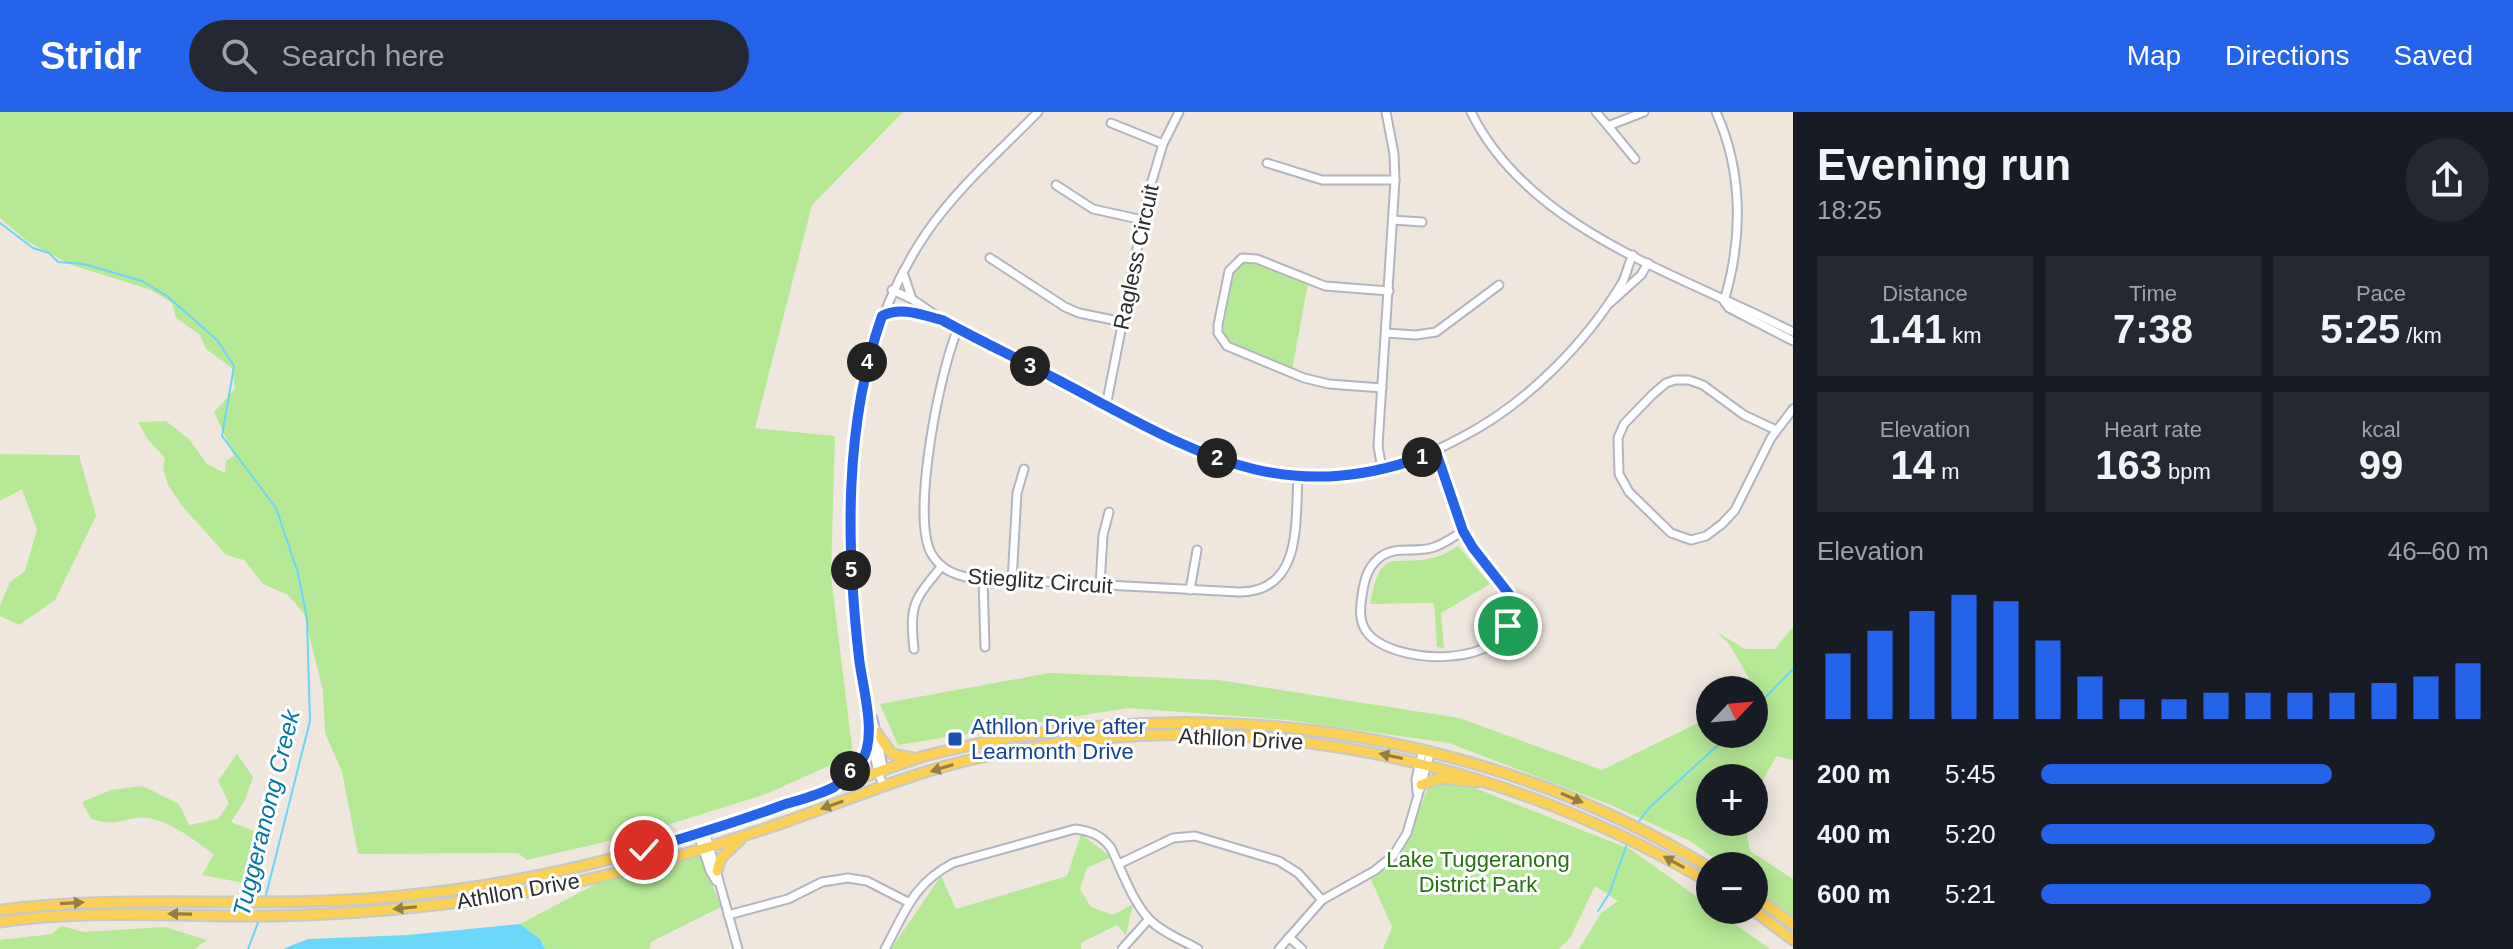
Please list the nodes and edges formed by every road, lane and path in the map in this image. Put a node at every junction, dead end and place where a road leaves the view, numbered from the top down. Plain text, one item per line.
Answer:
1 (1038, 112) edge
2 (1179, 112) edge
3 (1386, 112) edge
4 (1471, 112) edge
5 (1596, 112) edge
6 (1644, 112) edge
7 (1716, 112) edge
8 (1111, 123) dead end
9 (1608, 126) junction
10 (1163, 144) junction
11 (1635, 159) dead end
12 (1267, 163) dead end
13 (1395, 180) junction
14 (1056, 185) dead end
15 (1143, 220) junction
16 (1393, 220) junction
17 (1422, 222) dead end
18 (1633, 255) junction
19 (990, 258) dead end
20 (1648, 263) junction
21 (903, 272) junction
22 (1499, 285) dead end
23 (892, 290) junction
24 (1389, 291) junction
25 (912, 299) junction
26 (1724, 301) junction
27 (1608, 304) junction
28 (882, 316) junction
29 (942, 320) junction
30 (1123, 322) junction
31 (958, 329) junction
32 (1793, 332) edge
33 (1386, 333) junction
34 (1793, 341) edge
35 (1382, 388) junction
36 (1106, 406) junction
37 (1793, 409) edge
38 (1776, 430) junction
39 (1436, 452) junction
40 (1024, 469) dead end
41 (1382, 469) junction
42 (1298, 477) junction
43 (1109, 512) dead end
44 (1463, 531) junction
45 (1197, 550) dead end
46 (942, 566) junction
47 (983, 579) junction
48 (1012, 581) junction
49 (1100, 585) junction
50 (1190, 590) junction
51 (985, 647) dead end
52 (914, 649) dead end
53 (873, 736) junction
54 (1427, 750) junction
55 (921, 757) junction
56 (1424, 763) junction
57 (881, 771) junction
58 (1493, 783) junction
59 (836, 786) junction
60 (884, 787) junction
61 (1419, 789) junction
62 (702, 832) junction
63 (749, 834) junction
64 (706, 848) junction
65 (1696, 860) edge
66 (1119, 864) junction
67 (717, 871) junction
68 (1696, 875) edge
69 (718, 883) junction
70 (1322, 900) junction
71 (908, 902) junction
72 (1768, 906) edge
73 (0, 910) edge
74 (728, 915) junction
75 (1149, 919) junction
76 (1768, 921) edge
77 (0, 922) edge
78 (1793, 924) edge
79 (1289, 937) junction
80 (1793, 940) edge
81 (738, 949) edge
82 (885, 949) edge
83 (1122, 949) edge
84 (1198, 949) edge
85 (1279, 949) edge
86 (1302, 949) edge

1 - 21 street
2 - 10 street, Ragless Circuit
3 - 13 street
4 - 18 street
5 - 9 street
6 - 9 street
7 - 26 street
8 - 10 street
9 - 11 street
10 - 15 street, Ragless Circuit
12 - 13 street
13 - 16 street
14 - 15 street
15 - 30 street, Ragless Circuit
16 - 17 street
16 - 24 street
18 - 20 street
18 - 27 street
19 - 30 street
20 - 26 street
20 - 27 street
21 - 23 street
21 - 25 street
22 - 33 street
23 - 25 street
23 - 28 street
24 - 33 street
24 - 35 street
25 - 29 street
26 - 32 street
26 - 34 street
27 - 39 street
28 - 29 street
28 - 53 street
29 - 31 street
30 - 36 street, Ragless Circuit
31 - 36 street
31 - 46 street, Stieglitz Circuit
33 - 35 street
35 - 41 street
36 - 42 street
37 - 38 street
38 - 38 street
39 - 41 street
39 - 44 street
40 - 48 street
41 - 42 street
42 - 50 street, Stieglitz Circuit
43 - 49 street
44 - 44 street
45 - 50 street
46 - 47 street, Stieglitz Circuit
46 - 52 street
47 - 48 street, Stieglitz Circuit
47 - 51 street
48 - 49 street, Stieglitz Circuit
49 - 50 street, Stieglitz Circuit
53 - 55 main road
53 - 57 street
53 - 59 main road
54 - 55 main road, Athllon Drive
54 - 56 street
54 -> 65 main road, Athllon Drive
55 - 57 main road, Athllon Drive
56 - 58 main road, Athllon Drive
56 -> 60 main road, Athllon Drive
56 - 61 street
57 - 59 main road, Athllon Drive
57 - 60 street
58 - 61 main road
68 -> 58 main road, Athllon Drive
59 - 62 main road, Athllon Drive
60 -> 63 main road, Athllon Drive
61 - 70 street
62 - 64 street
73 -> 62 main road, Athllon Drive
63 - 64 main road, Athllon Drive
63 - 67 main road
64 - 67 street
64 - 69 street
64 -> 77 main road, Athllon Drive
66 - 70 street
66 - 71 street
66 - 75 street
67 - 69 street
69 - 74 street
70 - 79 street
71 - 74 street
71 - 82 street
72 - 78 main road
74 - 81 street
75 - 83 street
75 - 84 street
76 - 80 main road
79 - 85 street
79 - 86 street

